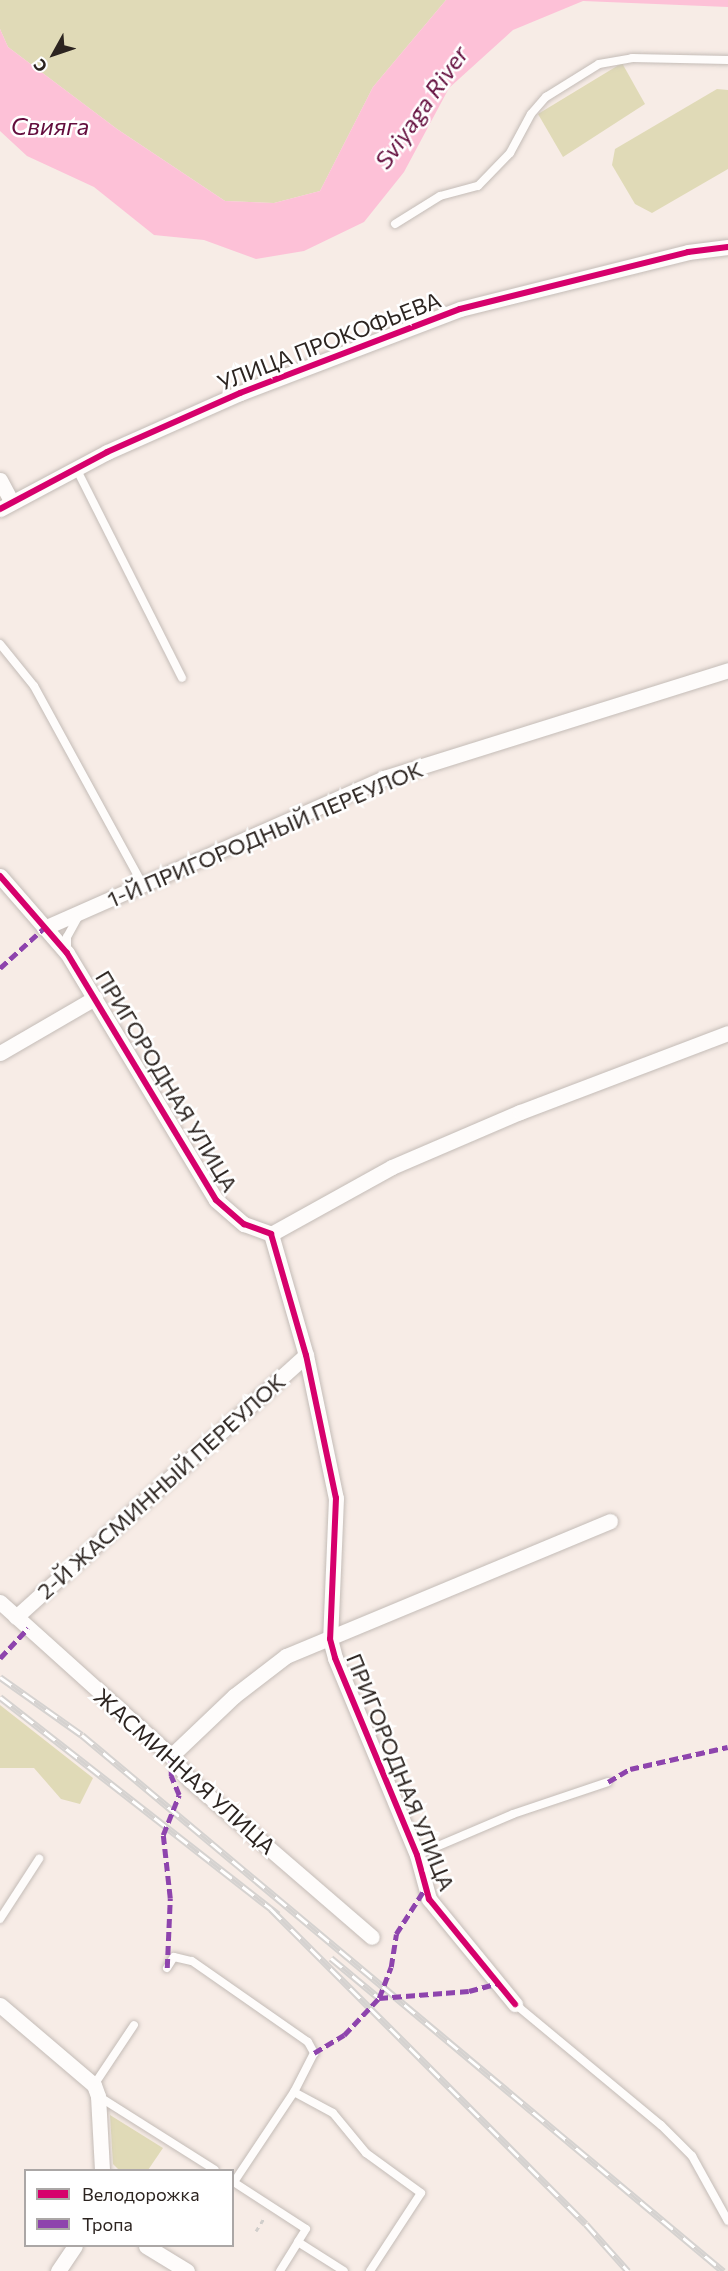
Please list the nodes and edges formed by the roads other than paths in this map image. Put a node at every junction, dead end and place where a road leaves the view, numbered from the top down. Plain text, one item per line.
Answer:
1 (728, 60) edge
2 (395, 224) dead end
3 (728, 247) edge
4 (76, 468) junction
5 (0, 480) edge
6 (5, 505) edge
7 (0, 644) edge
8 (728, 670) edge
9 (182, 678) dead end
10 (0, 876) edge
11 (143, 885) junction
12 (82, 912) junction
13 (44, 928) junction
14 (67, 953) junction
15 (95, 998) junction
16 (728, 1033) edge
17 (0, 1053) edge
18 (271, 1234) junction
19 (306, 1355) junction
20 (610, 1521) dead end
21 (0, 1602) edge
22 (16, 1617) junction
23 (330, 1639) junction
24 (171, 1756) junction
25 (608, 1782) dead end
26 (417, 1855) junction
27 (39, 1859) dead end
28 (0, 1919) edge
29 (372, 1937) dead end
30 (167, 1968) dead end
31 (515, 2004) joint
32 (0, 2005) edge
33 (134, 2025) dead end
34 (96, 2090) junction
35 (294, 2092) junction
36 (102, 2169) edge
37 (214, 2169) edge
38 (234, 2181) edge
39 (234, 2183) edge
40 (728, 2221) edge
41 (298, 2242) junction
42 (74, 2247) edge
43 (148, 2247) edge
44 (58, 2271) edge
45 (187, 2271) edge
46 (280, 2271) edge
47 (344, 2271) edge
48 (370, 2271) edge

1 - 2 lane
3 - 4 street, УЛИЦА ПРОКОФЬЕВА
4 - 6 street, УЛИЦА ПРОКОФЬЕВА
4 - 9 lane
5 - 6 street
7 - 11 lane
8 - 11 street, 1-Й ПРИГОРОДНЫЙ ПЕРЕУЛОК
10 - 13 street, ПРИГОРОДНАЯ УЛИЦА
11 - 12 street, 1-Й ПРИГОРОДНЫЙ ПЕРЕУЛОК
12 - 13 street, 1-Й ПРИГОРОДНЫЙ ПЕРЕУЛОК
12 - 14 lane
13 - 14 street, ПРИГОРОДНАЯ УЛИЦА
14 - 15 street, ПРИГОРОДНАЯ УЛИЦА
15 - 17 street
15 - 18 street, ПРИГОРОДНАЯ УЛИЦА
16 - 18 street
18 - 19 street, ПРИГОРОДНАЯ УЛИЦА
19 - 22 street, 2-Й ЖАСМИННЫЙ ПЕРЕУЛОК
19 - 23 street, ПРИГОРОДНАЯ УЛИЦА
20 - 23 street
21 - 22 street, ЖАСМИННАЯ УЛИЦА
22 - 24 street, ЖАСМИННАЯ УЛИЦА
23 - 24 street
23 - 26 street, ПРИГОРОДНАЯ УЛИЦА
24 - 29 street, ЖАСМИННАЯ УЛИЦА
25 - 26 lane
26 - 31 street, ПРИГОРОДНАЯ УЛИЦА
27 - 28 lane
30 - 35 lane
31 - 40 lane
32 - 34 street
33 - 34 lane
34 - 36 street
34 - 37 lane
35 - 38 lane
35 - 48 lane
39 - 41 lane
41 - 46 lane
41 - 47 lane
42 - 44 street
43 - 45 street

